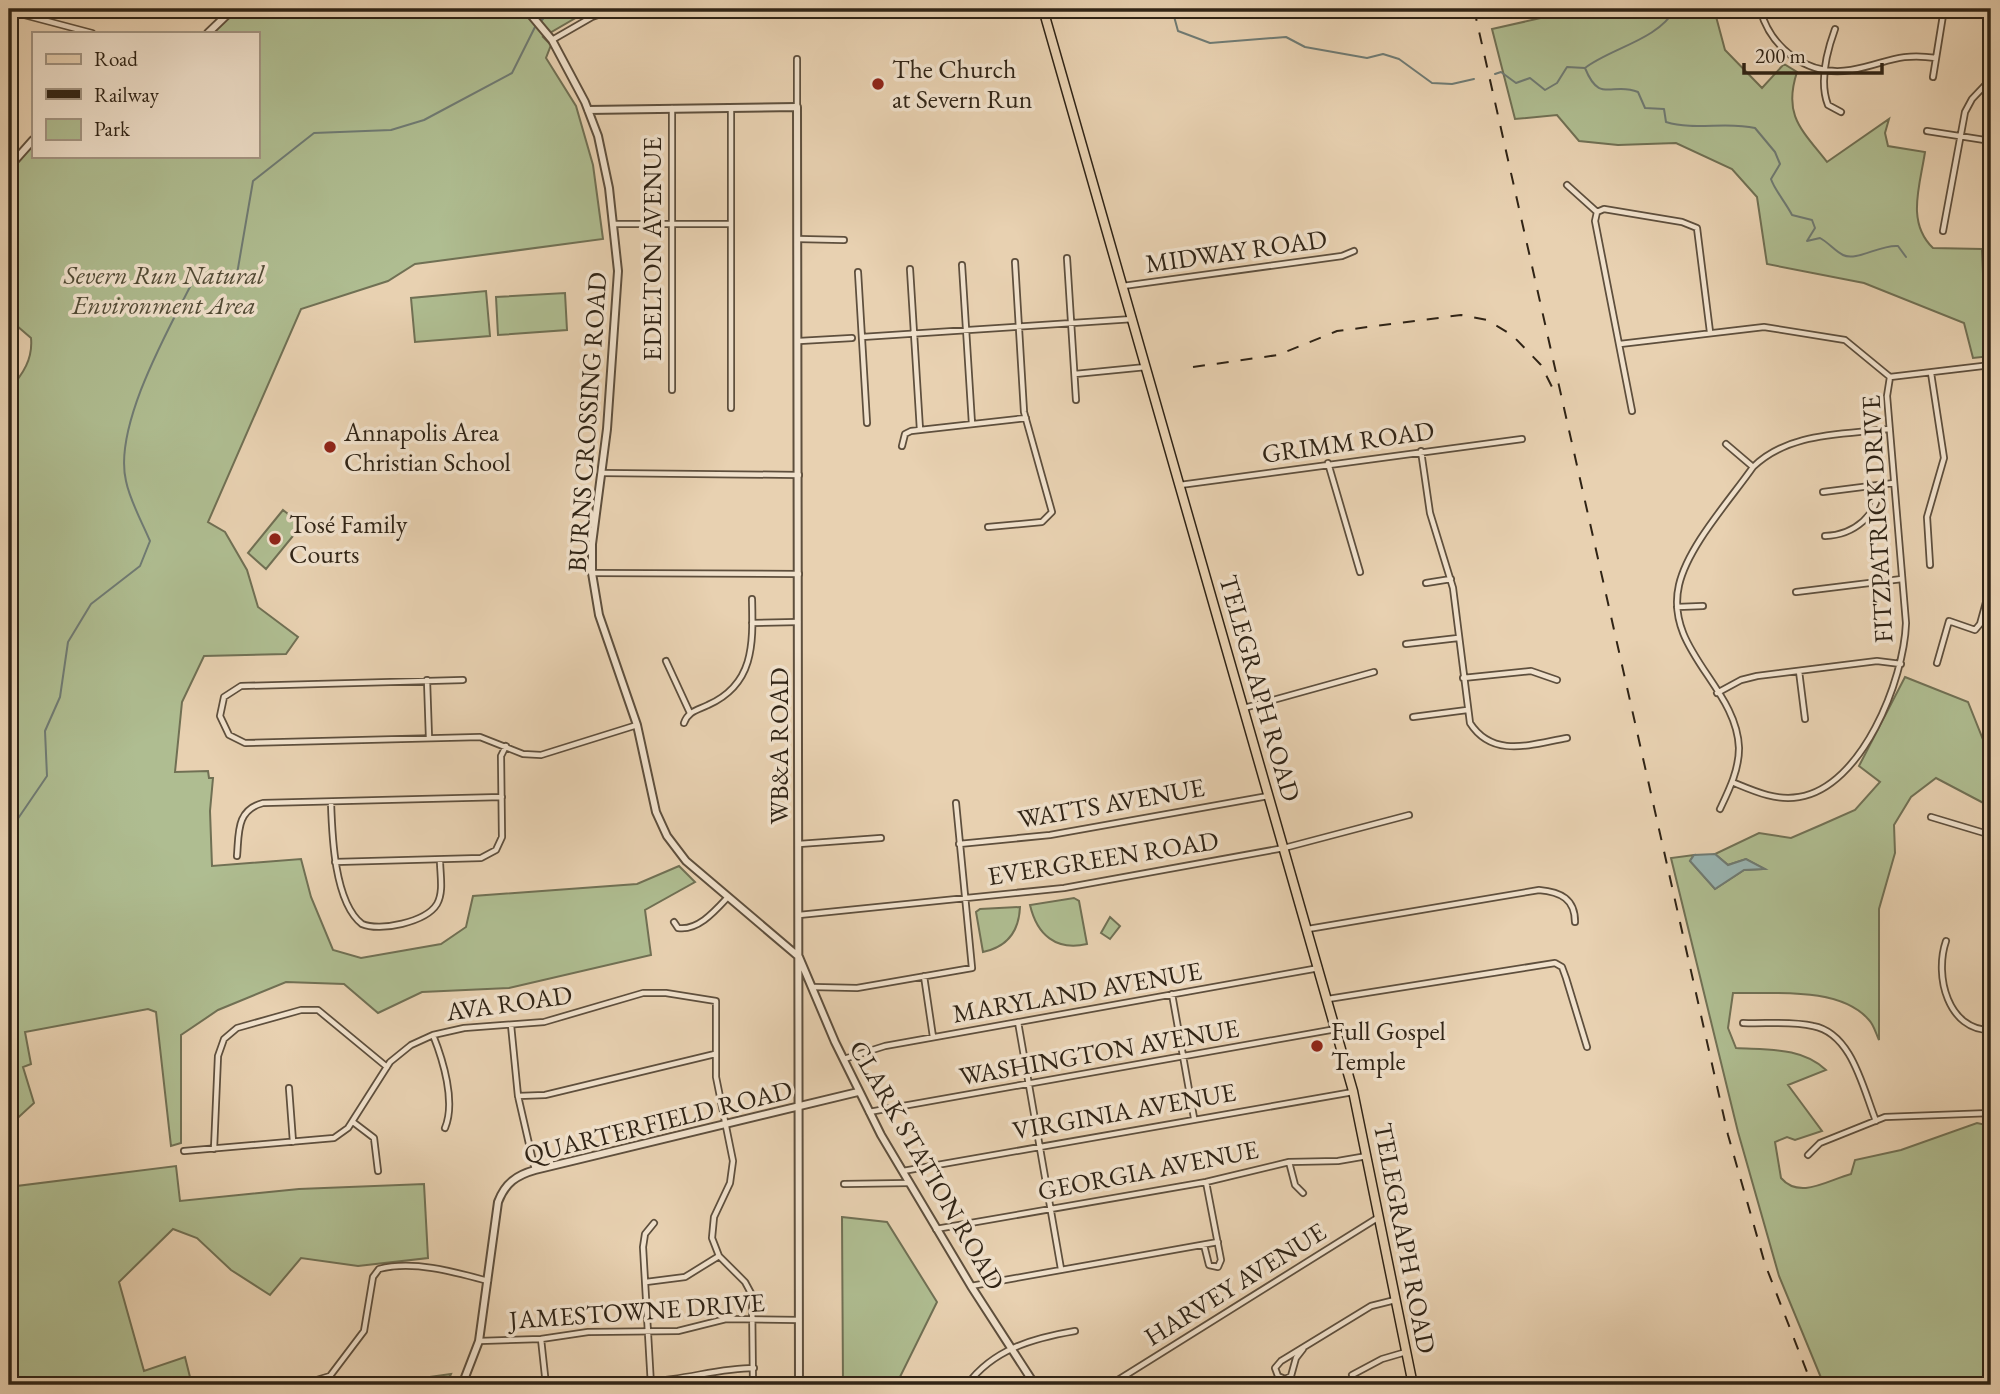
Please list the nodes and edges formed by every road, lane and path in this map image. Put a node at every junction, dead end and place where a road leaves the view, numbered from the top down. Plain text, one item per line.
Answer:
1 (233, 9) edge
2 (526, 9) edge
3 (616, 9) edge
4 (1043, 9) edge
5 (1760, 9) edge
6 (1944, 9) edge
7 (9, 11) edge
8 (1835, 29) dead end
9 (88, 32) edge
10 (209, 32) edge
11 (552, 40) junction
12 (1936, 58) junction
13 (797, 59) dead end
14 (1826, 70) junction
15 (1933, 77) dead end
16 (1991, 79) edge
17 (672, 107) junction
18 (731, 107) junction
19 (797, 107) junction
20 (588, 110) junction
21 (1841, 112) dead end
22 (1927, 131) dead end
23 (1960, 135) junction
24 (32, 141) edge
25 (1991, 141) edge
26 (9, 167) edge
27 (1567, 185) dead end
28 (1597, 212) junction
29 (672, 224) junction
30 (731, 224) junction
31 (615, 225) junction
32 (1943, 231) dead end
33 (798, 239) junction
34 (844, 240) dead end
35 (1354, 251) dead end
36 (1067, 258) dead end
37 (1015, 262) dead end
38 (962, 265) dead end
39 (910, 269) dead end
40 (858, 271) dead end
41 (1123, 286) junction
42 (1133, 319) junction
43 (1071, 324) junction
44 (1019, 327) junction
45 (966, 331) junction
46 (1710, 332) junction
47 (914, 333) junction
48 (862, 337) junction
49 (852, 338) dead end
50 (799, 341) junction
51 (1620, 344) junction
52 (1991, 365) edge
53 (1146, 367) junction
54 (1931, 373) junction
55 (1075, 374) junction
56 (1890, 377) junction
57 (672, 390) dead end
58 (1076, 400) dead end
59 (731, 408) dead end
60 (1632, 411) dead end
61 (1026, 418) junction
62 (867, 423) dead end
63 (972, 424) junction
64 (1889, 429) junction
65 (920, 430) junction
66 (1522, 439) dead end
67 (1726, 444) dead end
68 (902, 446) dead end
69 (1421, 451) junction
70 (1328, 463) junction
71 (1753, 467) junction
72 (602, 473) junction
73 (799, 475) junction
74 (1894, 483) junction
75 (1180, 485) junction
76 (1879, 485) junction
77 (1823, 492) dead end
78 (988, 527) dead end
79 (1825, 536) dead end
80 (1930, 565) dead end
81 (1360, 572) dead end
82 (592, 573) junction
83 (799, 574) junction
84 (1451, 579) junction
85 (1902, 579) junction
86 (1426, 583) dead end
87 (1991, 584) edge
88 (1796, 592) dead end
89 (752, 598) dead end
90 (1703, 606) dead end
91 (1677, 607) junction
92 (799, 622) junction
93 (752, 623) junction
94 (1458, 638) junction
95 (1406, 644) dead end
96 (666, 661) dead end
97 (1937, 663) dead end
98 (1902, 664) junction
99 (1799, 671) junction
100 (1374, 672) dead end
101 (1463, 678) junction
102 (427, 680) junction
103 (463, 680) dead end
104 (1557, 680) dead end
105 (1717, 693) junction
106 (1244, 708) junction
107 (1466, 710) junction
108 (690, 713) junction
109 (1413, 717) dead end
110 (1805, 719) dead end
111 (684, 723) dead end
112 (638, 725) junction
113 (429, 738) junction
114 (1567, 738) dead end
115 (506, 746) junction
116 (1732, 782) junction
117 (1269, 795) junction
118 (502, 797) junction
119 (331, 802) junction
120 (956, 803) dead end
121 (1720, 809) dead end
122 (1409, 815) dead end
123 (1931, 817) dead end
124 (1991, 835) edge
125 (881, 838) dead end
126 (799, 844) junction
127 (960, 844) junction
128 (1284, 848) junction
129 (237, 856) dead end
130 (440, 860) junction
131 (335, 862) junction
132 (727, 897) junction
133 (965, 899) junction
134 (799, 915) junction
135 (674, 922) dead end
136 (1575, 922) dead end
137 (1308, 929) junction
138 (1946, 941) dead end
139 (799, 957) junction
140 (1319, 968) junction
141 (923, 975) junction
142 (813, 987) junction
143 (1172, 995) junction
144 (1328, 999) junction
145 (1018, 1022) junction
146 (1743, 1023) dead end
147 (511, 1025) junction
148 (1337, 1029) junction
149 (1991, 1030) edge
150 (433, 1035) junction
151 (933, 1037) junction
152 (1587, 1047) dead end
153 (716, 1054) junction
154 (1182, 1056) junction
155 (843, 1060) junction
156 (387, 1067) junction
157 (1030, 1083) junction
158 (289, 1088) dead end
159 (1353, 1091) junction
160 (858, 1092) junction
161 (518, 1096) junction
162 (799, 1107) junction
163 (869, 1112) junction
164 (1991, 1113) edge
165 (1194, 1118) junction
166 (1876, 1121) junction
167 (353, 1122) junction
168 (727, 1124) junction
169 (445, 1128) dead end
170 (293, 1142) junction
171 (1041, 1145) junction
172 (214, 1149) junction
173 (184, 1151) dead end
174 (1368, 1155) junction
175 (1808, 1155) dead end
176 (1289, 1162) junction
177 (535, 1170) junction
178 (378, 1171) dead end
179 (902, 1171) junction
180 (1206, 1182) junction
181 (909, 1183) junction
182 (844, 1184) dead end
183 (1303, 1193) dead end
184 (1051, 1208) junction
185 (1380, 1216) junction
186 (654, 1223) dead end
187 (936, 1229) junction
188 (1218, 1242) junction
189 (1204, 1245) junction
190 (719, 1256) junction
191 (1061, 1269) junction
192 (489, 1281) junction
193 (646, 1282) junction
194 (971, 1286) junction
195 (1396, 1299) junction
196 (754, 1319) junction
197 (799, 1320) junction
198 (1075, 1331) dead end
199 (650, 1332) junction
200 (541, 1339) junction
201 (478, 1341) junction
202 (1012, 1349) junction
203 (1303, 1349) junction
204 (1407, 1352) junction
205 (754, 1368) junction
206 (1352, 1375) dead end
207 (651, 1383) edge
208 (300, 1385) edge
209 (462, 1385) edge
210 (546, 1385) edge
211 (753, 1385) edge
212 (799, 1385) edge
213 (967, 1385) edge
214 (1035, 1385) edge
215 (1110, 1385) edge
216 (1413, 1385) edge

1 - 10 street
2 - 11 street, BURNS CROSSING ROAD
3 - 11 street
4 - 41 main road, TELEGRAPH ROAD
5 - 14 street
6 - 12 street
7 - 9 street
8 - 14 street
11 - 20 street, BURNS CROSSING ROAD
12 - 14 street
12 - 15 street
13 - 19 street
14 - 21 street
16 - 23 street
17 - 18 street
17 - 20 street
17 - 29 street, EDELTON AVENUE
18 - 19 street
18 - 30 street
19 - 33 street, WB&A ROAD
20 - 31 street, BURNS CROSSING ROAD
22 - 23 street
23 - 25 street
23 - 32 street
24 - 26 street
27 - 28 street
28 - 46 street
28 - 51 street
29 - 30 street
29 - 31 street
29 - 57 street, EDELTON AVENUE
30 - 59 street
31 - 72 street, BURNS CROSSING ROAD
33 - 34 street
33 - 50 street, WB&A ROAD
35 - 41 street, MIDWAY ROAD
36 - 43 street
37 - 44 street
38 - 45 street
39 - 47 street
40 - 48 street
41 - 42 main road, TELEGRAPH ROAD
42 - 43 street
42 - 53 main road, TELEGRAPH ROAD
43 - 44 street
43 - 55 street
44 - 45 street
44 - 61 street
45 - 47 street
45 - 63 street
46 - 51 street
46 - 56 street
47 - 48 street
47 - 65 street
48 - 62 street
49 - 50 street
50 - 73 street, WB&A ROAD
51 - 60 street
52 - 54 street
53 - 55 street
53 - 75 main road, TELEGRAPH ROAD
54 - 56 street
54 - 80 street
55 - 58 street
56 - 64 street, FITZPATRICK DRIVE
61 - 63 street
61 - 78 street
63 - 65 street
64 - 71 street
64 - 74 street, FITZPATRICK DRIVE
65 - 68 street
66 - 69 street, GRIMM ROAD
67 - 71 street
69 - 70 street, GRIMM ROAD
69 - 84 street
70 - 75 street, GRIMM ROAD
70 - 81 street
71 - 91 street
72 - 73 street
72 - 82 street, BURNS CROSSING ROAD
73 - 83 street, WB&A ROAD
74 - 76 street
74 - 85 street, FITZPATRICK DRIVE
75 - 106 main road, TELEGRAPH ROAD
76 - 77 street
76 - 79 street
82 - 83 street
82 - 112 street, BURNS CROSSING ROAD
83 - 92 street, WB&A ROAD
84 - 86 street
84 - 94 street
85 - 88 street
85 - 98 street, FITZPATRICK DRIVE
87 - 97 street
89 - 93 street
90 - 91 street
91 - 105 street
92 - 93 street
92 - 126 street, WB&A ROAD
93 - 108 street
94 - 95 street
94 - 101 street
96 - 108 street
98 - 99 street
98 - 116 street, FITZPATRICK DRIVE
99 - 105 street
99 - 110 street
100 - 106 street
101 - 104 street
101 - 107 street
102 - 103 street
102 - 113 street
102 - 113 street
105 - 116 street
106 - 117 main road, TELEGRAPH ROAD
107 - 109 street
107 - 114 street
108 - 111 street
112 - 115 street
112 - 132 street, BURNS CROSSING ROAD
113 - 115 street
115 - 118 street
116 - 121 street
117 - 127 street, WATTS AVENUE
117 - 128 main road, TELEGRAPH ROAD
118 - 119 street
118 - 130 street
119 - 129 street
119 - 131 street
120 - 127 street
122 - 128 street, EVERGREEN ROAD
123 - 124 street
125 - 126 street
126 - 134 street, WB&A ROAD
127 - 133 street
128 - 133 street, EVERGREEN ROAD
128 - 137 main road, TELEGRAPH ROAD
130 - 131 street
130 - 131 street
132 - 135 street
132 - 139 street, BURNS CROSSING ROAD
133 - 134 street, EVERGREEN ROAD
133 - 141 street
134 - 139 street, WB&A ROAD
136 - 137 street
137 - 140 main road, TELEGRAPH ROAD
138 - 149 street
139 - 142 street, CLARK STATION ROAD
139 - 162 street, WB&A ROAD
140 - 143 street, MARYLAND AVENUE
140 - 144 main road, TELEGRAPH ROAD
141 - 142 street
141 - 151 street
142 - 155 street, CLARK STATION ROAD
143 - 145 street, MARYLAND AVENUE
143 - 154 street
144 - 148 main road, TELEGRAPH ROAD
144 - 152 street
145 - 151 street, MARYLAND AVENUE
145 - 157 street
146 - 166 street
147 - 150 street, AVA ROAD
147 - 153 street, AVA ROAD
147 - 161 street
148 - 154 street, WASHINGTON AVENUE
148 - 159 main road, TELEGRAPH ROAD
150 - 156 street, AVA ROAD
150 - 169 street
151 - 155 street, MARYLAND AVENUE
153 - 161 street
153 - 168 street
154 - 157 street, WASHINGTON AVENUE
154 - 165 street
155 - 160 street, CLARK STATION ROAD
156 - 167 street, AVA ROAD
156 - 172 street
157 - 163 street, WASHINGTON AVENUE
157 - 171 street
158 - 170 street
159 - 165 street, VIRGINIA AVENUE
159 - 174 main road, TELEGRAPH ROAD
160 - 162 street, QUARTERFIELD ROAD
160 - 163 street, CLARK STATION ROAD
161 - 177 street
162 - 168 street, QUARTERFIELD ROAD
162 - 197 street, WB&A ROAD
163 - 179 street, CLARK STATION ROAD
164 - 166 street
165 - 171 street, VIRGINIA AVENUE
166 - 175 street
167 - 170 street, AVA ROAD
167 - 178 street
168 - 177 street, QUARTERFIELD ROAD
168 - 190 street
170 - 172 street, AVA ROAD
171 - 179 street, VIRGINIA AVENUE
171 - 184 street
172 - 173 street, AVA ROAD
174 - 176 street, GEORGIA AVENUE
174 - 185 main road, TELEGRAPH ROAD
176 - 180 street, GEORGIA AVENUE
176 - 183 street
177 - 192 street, QUARTERFIELD ROAD
179 - 181 street, CLARK STATION ROAD
180 - 184 street, GEORGIA AVENUE
180 - 188 street
181 - 182 street
181 - 187 street, CLARK STATION ROAD
184 - 187 street, GEORGIA AVENUE
184 - 191 street
185 - 195 main road, TELEGRAPH ROAD
185 - 215 street, HARVEY AVENUE
186 - 193 street
187 - 194 street, CLARK STATION ROAD
188 - 189 street
188 - 189 street
189 - 191 street
190 - 193 street
190 - 196 street
191 - 194 street
192 - 201 street, QUARTERFIELD ROAD
192 - 208 street
193 - 199 street
194 - 202 street, CLARK STATION ROAD
195 - 203 street
195 - 204 main road, TELEGRAPH ROAD
196 - 197 street, JAMESTOWNE DRIVE
196 - 199 street, JAMESTOWNE DRIVE
196 - 205 street
197 - 212 street, WB&A ROAD
198 - 202 street
199 - 200 street, JAMESTOWNE DRIVE
199 - 207 street
200 - 201 street, JAMESTOWNE DRIVE
200 - 210 street
201 - 209 street, QUARTERFIELD ROAD
202 - 213 street
202 - 214 street, CLARK STATION ROAD
203 - 203 street
204 - 206 street
204 - 216 main road, TELEGRAPH ROAD
205 - 207 street
205 - 211 street

